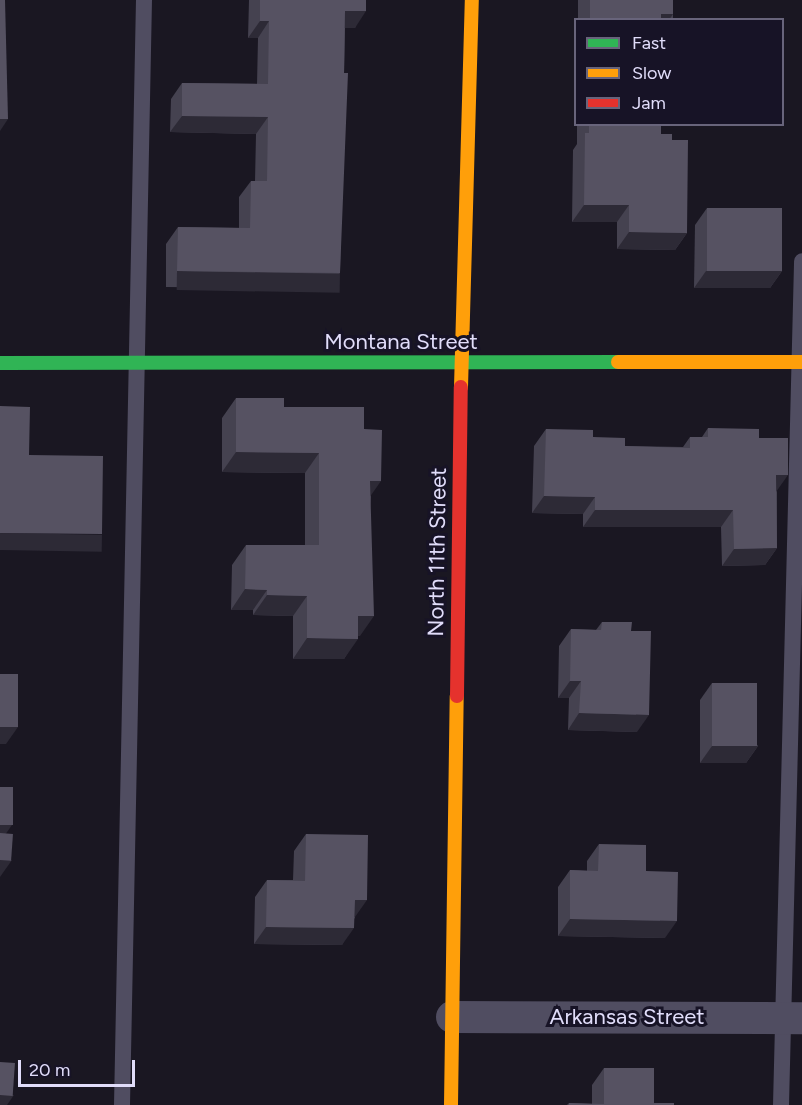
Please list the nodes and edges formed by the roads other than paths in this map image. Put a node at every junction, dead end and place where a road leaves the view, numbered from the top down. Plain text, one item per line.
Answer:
1 (144, 0) edge
2 (472, 0) edge
3 (802, 261) edge
4 (137, 362) junction
5 (801, 362) edge
6 (0, 363) edge
7 (460, 363) junction
8 (452, 1017) junction
9 (793, 1018) edge
10 (122, 1105) edge
11 (451, 1105) edge
12 (781, 1105) edge

1 - 4 lane
2 - 7 street, North 11th Street
3 - 5 lane
4 - 6 street, Montana Street
4 - 7 street, Montana Street
4 - 10 lane
5 - 7 street, Montana Street
5 - 9 lane
7 - 8 street, North 11th Street
8 - 9 street, Arkansas Street
8 - 11 street, North 11th Street
9 - 12 lane

